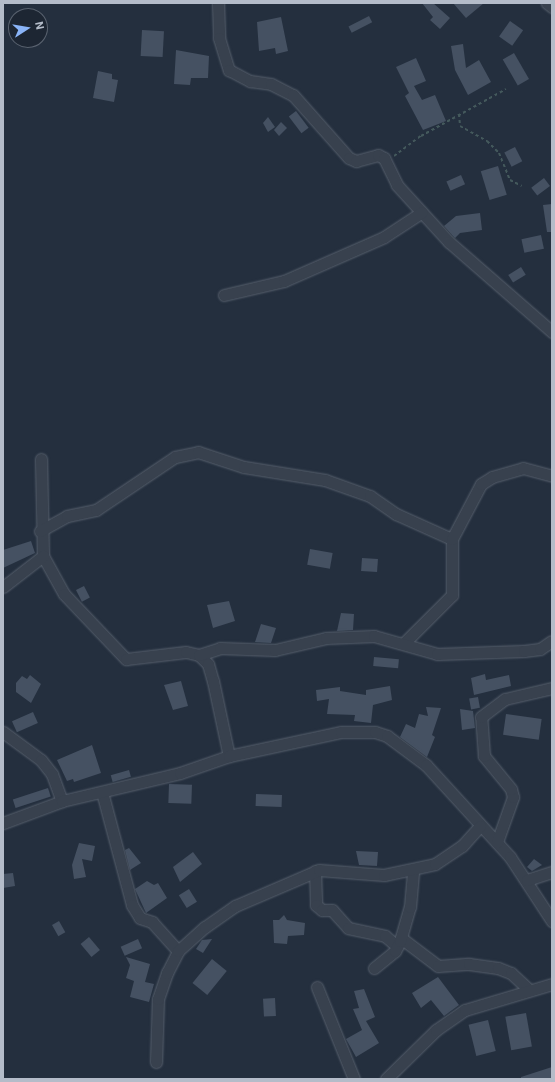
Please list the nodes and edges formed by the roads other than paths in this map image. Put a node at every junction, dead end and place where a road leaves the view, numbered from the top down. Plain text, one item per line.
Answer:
1 (218, 3) edge
2 (547, 3) edge
3 (552, 7) edge
4 (422, 212) junction
5 (224, 295) dead end
6 (552, 332) edge
7 (41, 459) dead end
8 (552, 476) edge
9 (40, 532) junction
10 (452, 539) junction
11 (43, 556) junction
12 (3, 587) edge
13 (552, 641) edge
14 (404, 643) junction
15 (200, 655) junction
16 (552, 688) edge
17 (3, 732) edge
18 (229, 756) junction
19 (102, 792) junction
20 (62, 802) junction
21 (3, 823) edge
22 (480, 826) junction
23 (497, 842) junction
24 (414, 870) junction
25 (316, 871) junction
26 (552, 872) edge
27 (527, 880) junction
28 (552, 921) edge
29 (399, 942) junction
30 (178, 951) junction
31 (374, 968) dead end
32 (552, 984) edge
33 (317, 987) dead end
34 (529, 990) junction
35 (156, 1062) dead end
36 (354, 1079) edge
37 (386, 1079) edge

1 - 4 street
2 - 3 street
4 - 5 street
4 - 6 street
7 - 9 street
8 - 10 street
9 - 10 street
9 - 11 street
10 - 14 street
11 - 12 street
11 - 15 street
13 - 14 street
14 - 15 street
15 - 18 street
16 - 23 street
17 - 20 street
18 - 19 street
18 - 22 street
19 - 20 street
19 - 30 street
20 - 21 street
22 - 23 street
22 - 24 street
23 - 27 street
24 - 25 street
24 - 29 street
25 - 29 street
25 - 30 street
26 - 27 street
27 - 28 street
29 - 31 street
29 - 34 street
30 - 35 street
32 - 34 street
33 - 36 street
34 - 37 street

